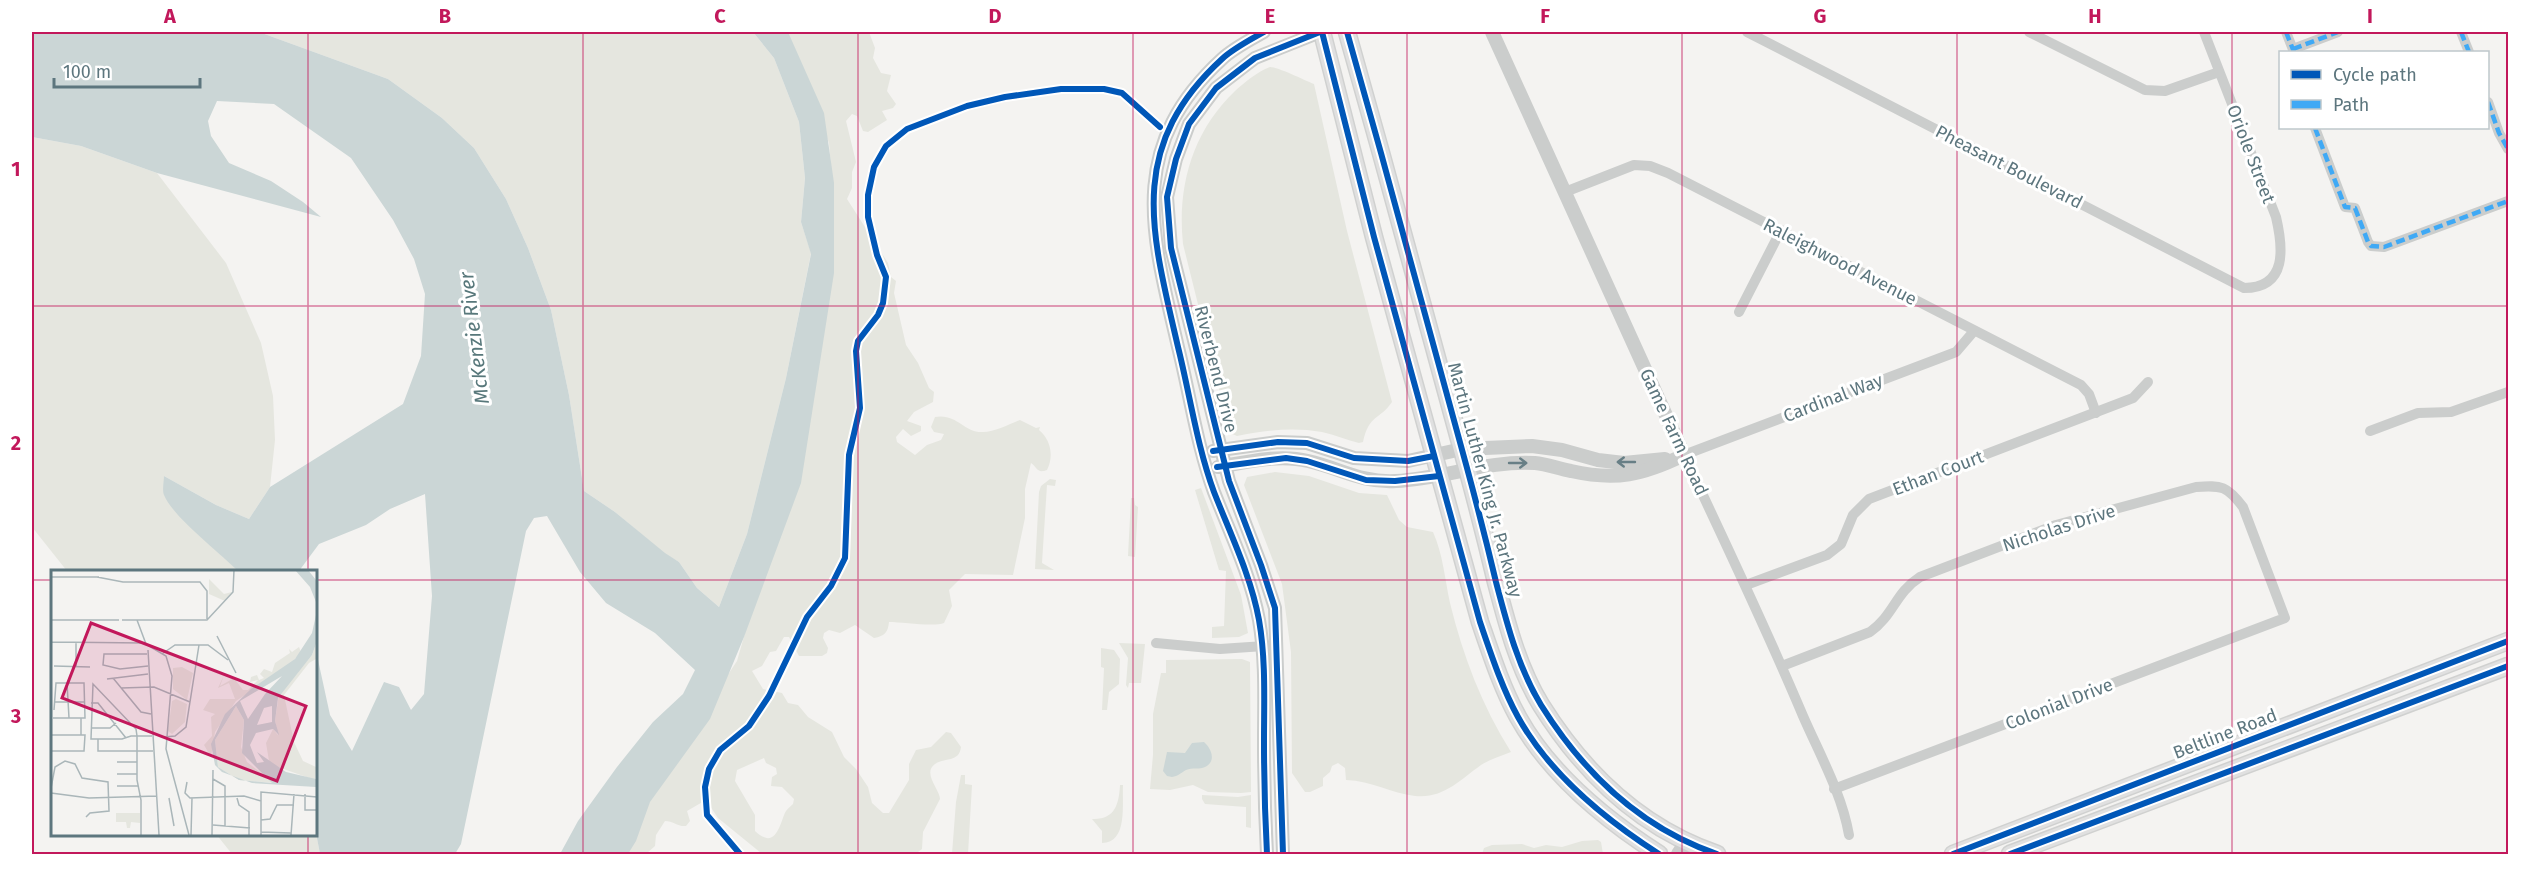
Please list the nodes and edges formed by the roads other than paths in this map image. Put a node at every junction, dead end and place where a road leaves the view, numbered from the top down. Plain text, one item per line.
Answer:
1 (1263, 32) edge
2 (1321, 32) edge
3 (1347, 32) edge
4 (1492, 32) edge
5 (1747, 32) edge
6 (2030, 32) edge
7 (2204, 32) edge
8 (2286, 32) edge
9 (2338, 32) edge
10 (2461, 32) edge
11 (2294, 51) edge
12 (2469, 51) edge
13 (2219, 72) junction
14 (2489, 107) edge
15 (2315, 129) edge
16 (2508, 148) edge
17 (1565, 192) junction
18 (2508, 201) edge
19 (1781, 230) junction
20 (2272, 278) joint
21 (1739, 312) dead end
22 (1974, 331) junction
23 (2148, 382) dead end
24 (2508, 392) edge
25 (2096, 413) junction
26 (2370, 431) dead end
27 (1221, 449) junction
28 (1462, 449) junction
29 (1203, 452) junction
30 (1684, 455) junction
31 (1434, 456) junction
32 (1225, 466) junction
33 (1208, 469) junction
34 (1468, 471) junction
35 (1439, 476) junction
36 (1746, 585) junction
37 (2284, 618) joint
38 (2508, 641) edge
39 (1156, 643) dead end
40 (1262, 645) junction
41 (1278, 645) junction
42 (1782, 666) junction
43 (2508, 666) edge
44 (1834, 789) junction
45 (1849, 835) dead end
46 (1682, 848) edge
47 (1267, 855) edge
48 (1283, 855) edge
49 (1659, 855) edge
50 (1717, 855) edge
51 (1953, 855) edge
52 (2010, 855) edge

1 - 29 street, Riverbend Drive
2 - 27 street, Riverbend Drive
2 - 31 main road
3 - 28 main road, Martin Luther King Jr. Parkway
4 - 17 street, Game Farm Road
5 - 20 street, Pheasant Boulevard
6 - 13 street
7 - 13 street, Oriole Street
8 - 11 street
9 - 11 street
10 - 12 street
13 - 20 street, Oriole Street
14 - 16 street
15 - 18 street
17 - 19 street, Raleighwood Avenue
17 - 30 street, Game Farm Road
19 - 21 street
19 - 22 street, Raleighwood Avenue
22 - 25 street, Raleighwood Avenue
22 - 30 street, Cardinal Way
23 - 25 street, Ethan Court
24 - 26 street
25 - 36 street, Ethan Court
27 - 29 street, Cardinal Way
27 - 31 street, Cardinal Way
27 - 32 street, Riverbend Drive
30 -> 28 street, Cardinal Way
28 - 31 street, Cardinal Way
28 - 34 main road, Martin Luther King Jr. Parkway
29 - 33 street, Riverbend Drive
34 -> 30 street, Cardinal Way
30 - 36 street, Game Farm Road
31 - 35 main road
32 - 33 street, Cardinal Way
32 - 35 street, Cardinal Way
32 - 41 street, Riverbend Drive
33 - 40 street, Riverbend Drive
34 - 35 street, Cardinal Way
34 - 46 main road, Martin Luther King Jr. Parkway
35 - 49 main road
36 - 42 street, Game Farm Road
37 - 42 street, Nicholas Drive
37 - 44 street, Colonial Drive
38 - 51 main road, Beltline Road
39 - 40 street
40 - 41 street
40 - 47 street, Riverbend Drive
41 - 48 street, Riverbend Drive
42 - 44 street, Game Farm Road
43 - 52 main road, Beltline Road
44 - 45 street, Game Farm Road
46 - 50 main road, Martin Luther King Jr. Parkway

